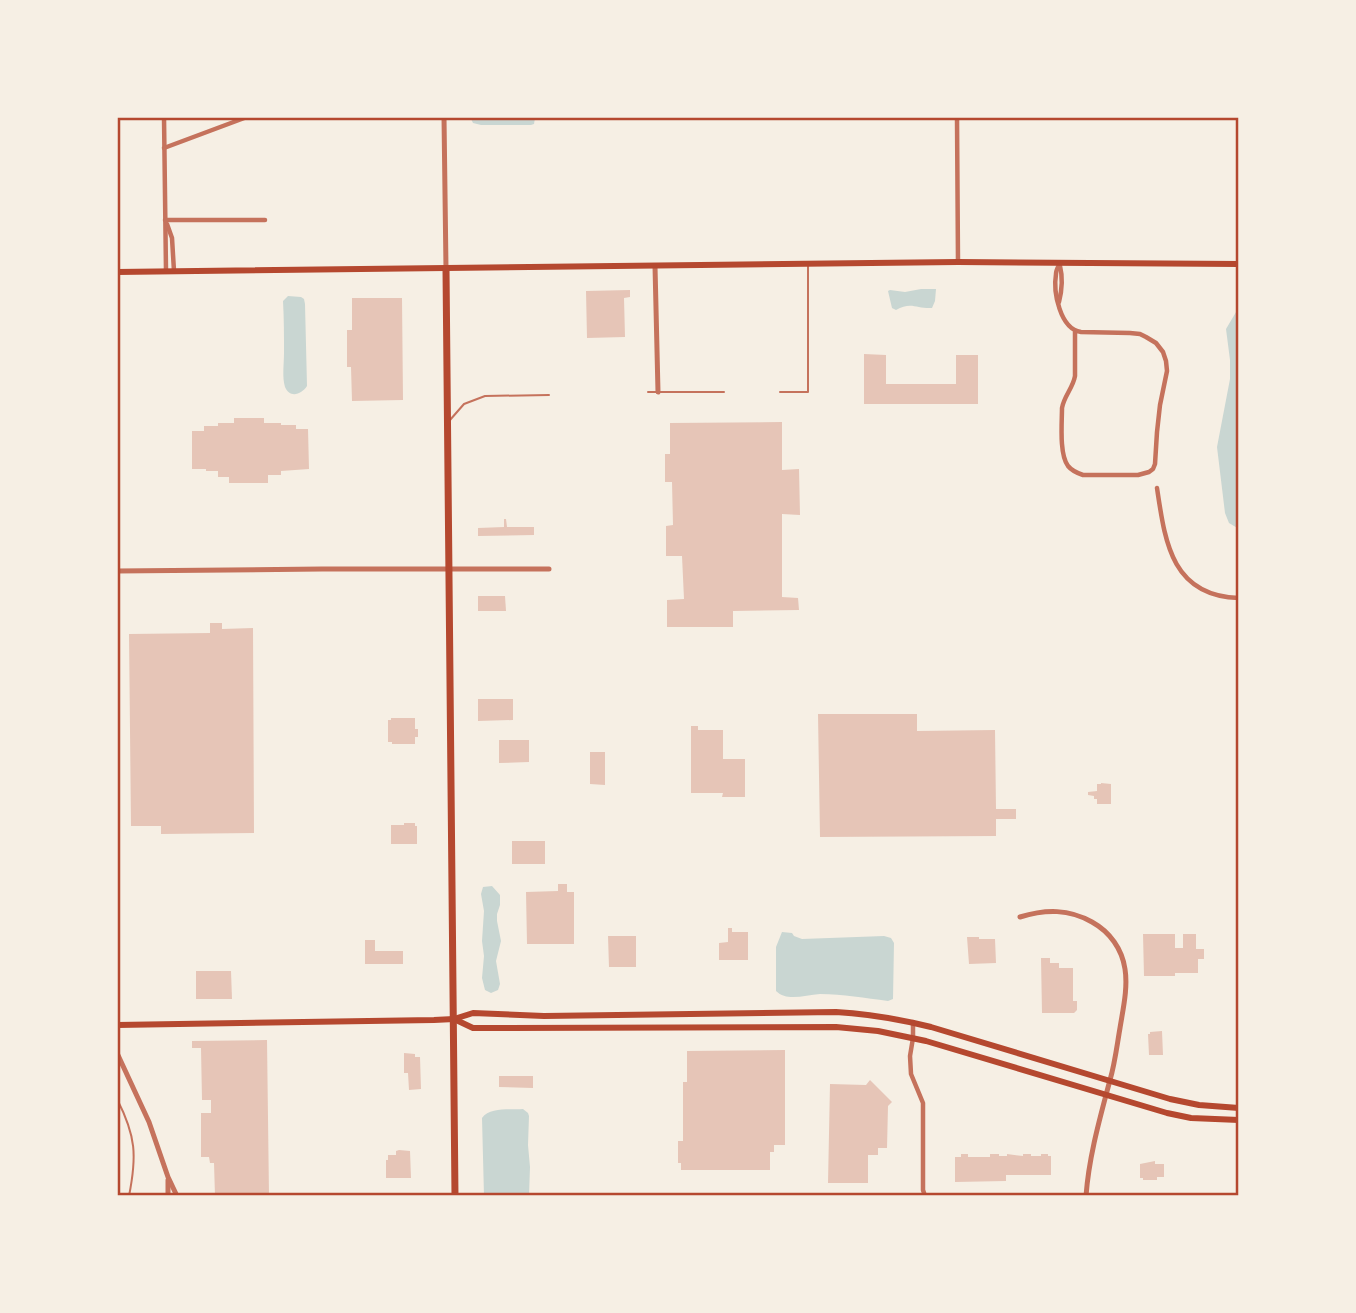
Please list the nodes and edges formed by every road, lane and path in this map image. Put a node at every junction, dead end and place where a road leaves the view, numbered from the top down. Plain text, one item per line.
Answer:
1 (164, 117) edge
2 (247, 117) edge
3 (444, 117) edge
4 (957, 117) edge
5 (164, 148) junction
6 (165, 219) junction
7 (265, 220) dead end
8 (958, 262) junction
9 (1060, 263) junction
10 (808, 264) junction
11 (1239, 264) edge
12 (655, 266) junction
13 (446, 269) junction
14 (170, 271) junction
15 (117, 272) edge
16 (1075, 331) junction
17 (648, 392) dead end
18 (658, 392) junction
19 (724, 392) dead end
20 (780, 392) dead end
21 (549, 395) dead end
22 (447, 423) junction
23 (1157, 488) dead end
24 (449, 569) junction
25 (549, 569) dead end
26 (117, 571) edge
27 (1239, 598) edge
28 (1020, 917) dead end
29 (454, 1019) junction
30 (913, 1022) junction
31 (117, 1025) edge
32 (913, 1038) junction
33 (117, 1053) edge
34 (1110, 1081) junction
35 (1105, 1096) junction
36 (117, 1099) edge
37 (1239, 1108) edge
38 (1239, 1120) edge
39 (169, 1177) junction
40 (130, 1196) edge
41 (168, 1196) edge
42 (177, 1196) edge
43 (455, 1196) edge
44 (925, 1196) edge
45 (1086, 1196) edge

1 - 5 street
2 - 5 street
3 - 13 street
4 - 8 street
5 - 6 street
6 - 7 street
6 - 14 street
8 - 9 main road
8 - 10 main road
9 - 11 main road
9 - 16 street
10 - 12 main road
10 - 20 lane
12 - 13 main road
12 - 18 street
13 - 14 main road
13 - 22 main road
14 - 15 main road
16 - 16 street
17 - 18 lane
18 - 19 lane
21 - 22 lane
22 - 24 main road
23 - 27 street
24 - 25 street
24 - 26 street
24 - 29 main road
28 - 34 street
29 - 30 main road
29 - 31 main road
29 - 32 main road
29 - 43 main road
30 - 32 street
30 - 34 main road
32 - 35 main road
32 - 44 street
33 - 39 street
34 - 35 street
34 - 37 main road
35 - 38 main road
35 - 45 street
36 - 40 lane
39 - 41 street
39 - 42 street

